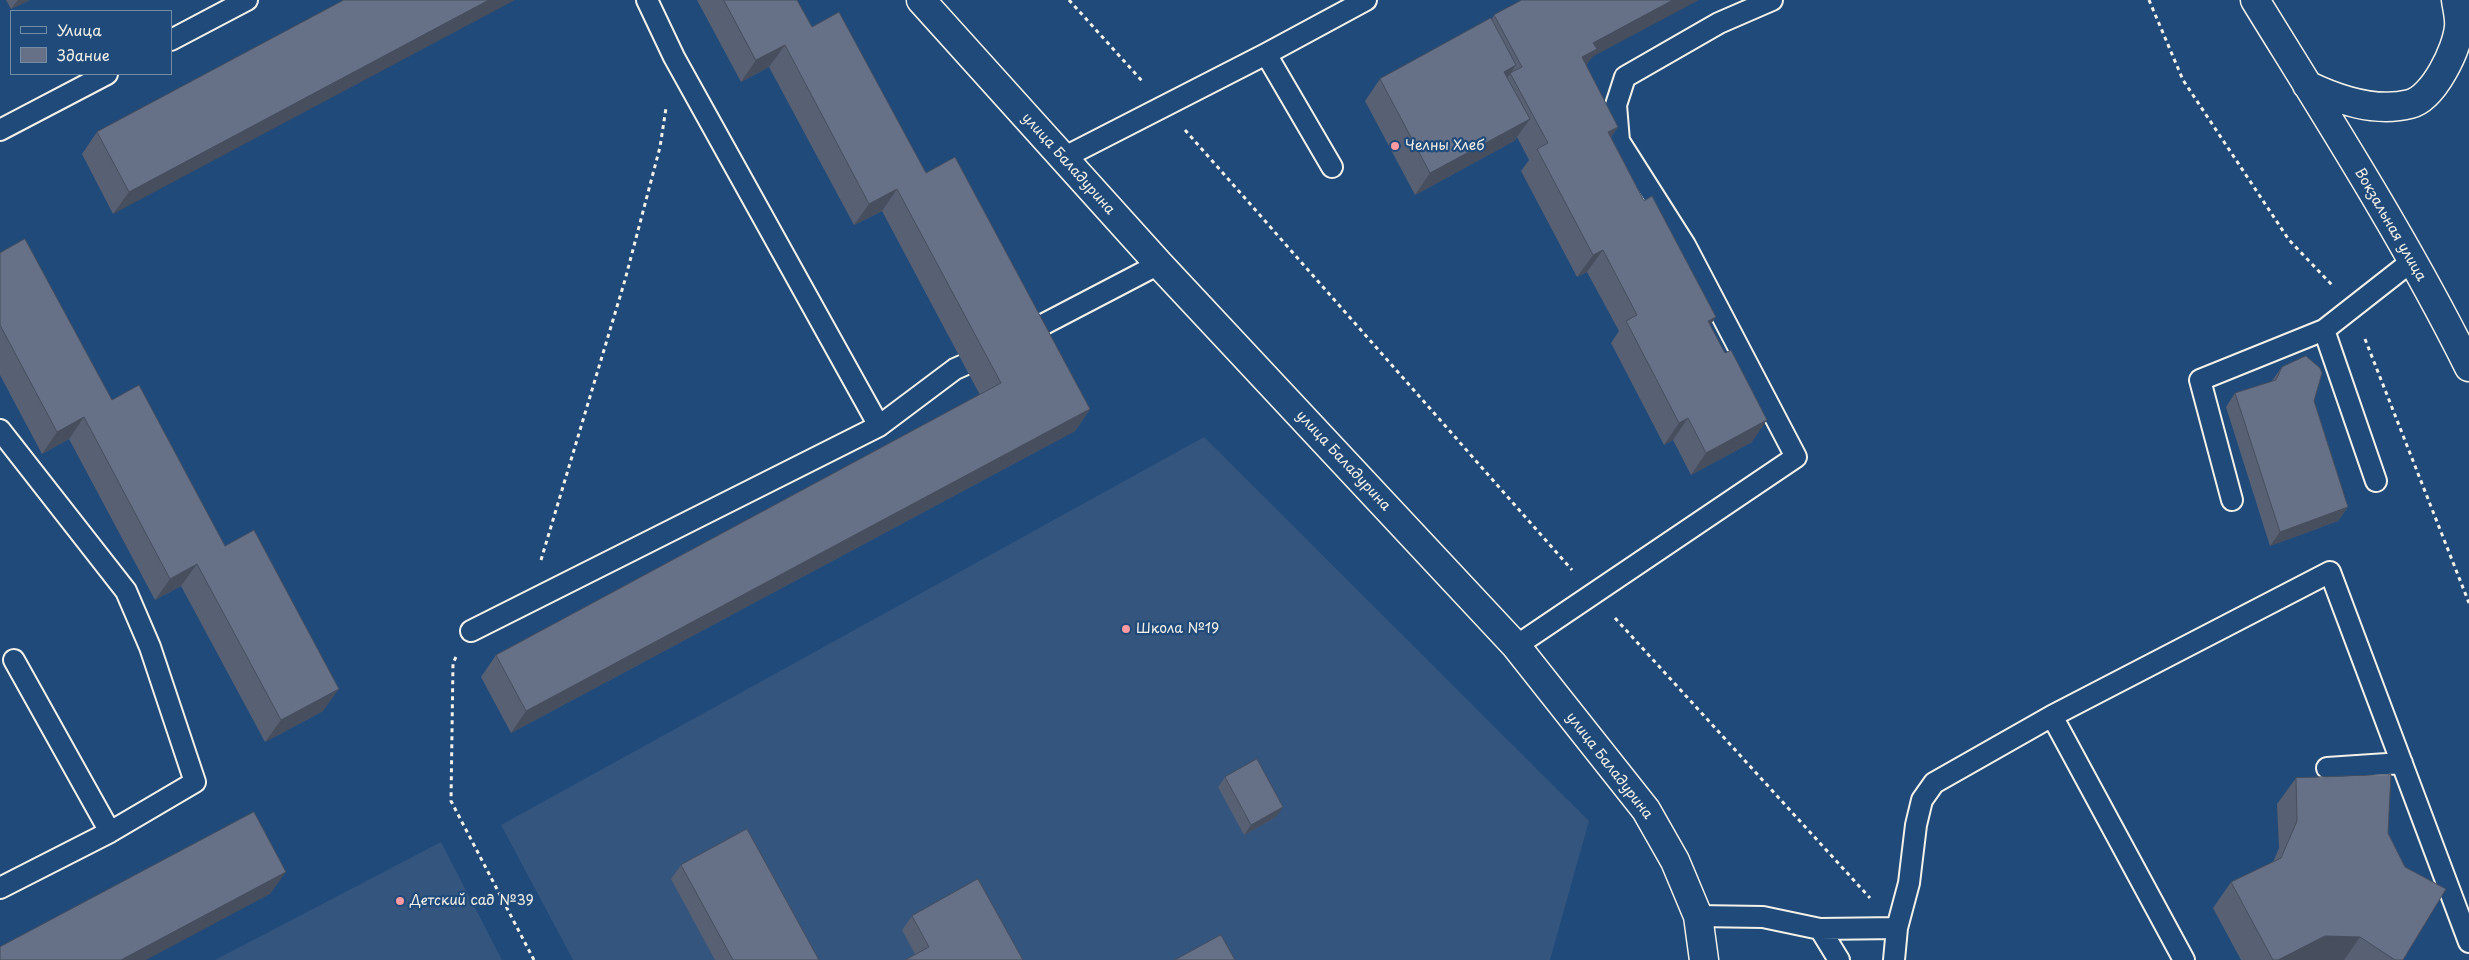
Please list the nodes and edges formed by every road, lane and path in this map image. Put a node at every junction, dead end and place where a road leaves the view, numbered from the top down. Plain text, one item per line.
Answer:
1 (247, 0) edge
2 (647, 0) edge
3 (921, 0) edge
4 (1069, 0) edge
5 (1366, 0) edge
6 (1772, 0) edge
7 (2255, 0) edge
8 (2457, 0) edge
9 (2469, 28) edge
10 (172, 39) edge
11 (1266, 54) junction
12 (674, 57) junction
13 (105, 75) edge
14 (2307, 84) junction
15 (1164, 106) junction
16 (0, 130) edge
17 (1063, 158) junction
18 (1332, 167) dead end
19 (2412, 261) junction
20 (1159, 264) junction
21 (2324, 330) junction
22 (1023, 335) edge
23 (964, 365) dead end
24 (2469, 367) edge
25 (879, 426) junction
26 (0, 430) edge
27 (2376, 481) dead end
28 (2232, 500) dead end
29 (541, 562) dead end
30 (1593, 593) junction
31 (471, 631) joint
32 (1516, 646) junction
33 (14, 660) dead end
34 (2052, 716) junction
35 (2402, 763) junction
36 (2327, 768) dead end
37 (110, 832) junction
38 (0, 888) edge
39 (1698, 916) junction
40 (1898, 928) junction
41 (1820, 929) junction
42 (2469, 942) edge
43 (534, 960) edge
44 (1704, 960) edge
45 (1839, 960) edge
46 (1894, 960) edge
47 (2184, 960) edge

1 - 10 lane
2 - 12 lane
3 - 17 street, улица Баладурина
4 - 15 path
5 - 11 lane
6 - 30 lane
7 - 14 street, Вокзальная улица
8 - 9 street
8 - 14 street
11 - 15 lane
11 - 18 lane
12 - 25 lane
12 - 29 path
13 - 16 lane
14 - 19 street, Вокзальная улица
15 - 17 lane
15 - 30 path
17 - 20 street, улица Баладурина
19 - 21 lane
19 - 24 street, Вокзальная улица
20 - 22 lane
20 - 32 street, улица Баладурина
21 - 27 lane
21 - 28 lane
23 - 25 lane
25 - 31 lane
26 - 37 lane
30 - 32 lane
30 - 40 path
31 - 43 path
32 - 39 street, улица Баладурина
33 - 37 lane
34 - 35 lane
34 - 40 lane
34 - 47 lane
35 - 36 lane
35 - 42 lane
37 - 38 lane
39 - 41 lane
39 - 44 street, улица Баладурина
40 - 41 lane
40 - 46 lane
41 - 45 lane

